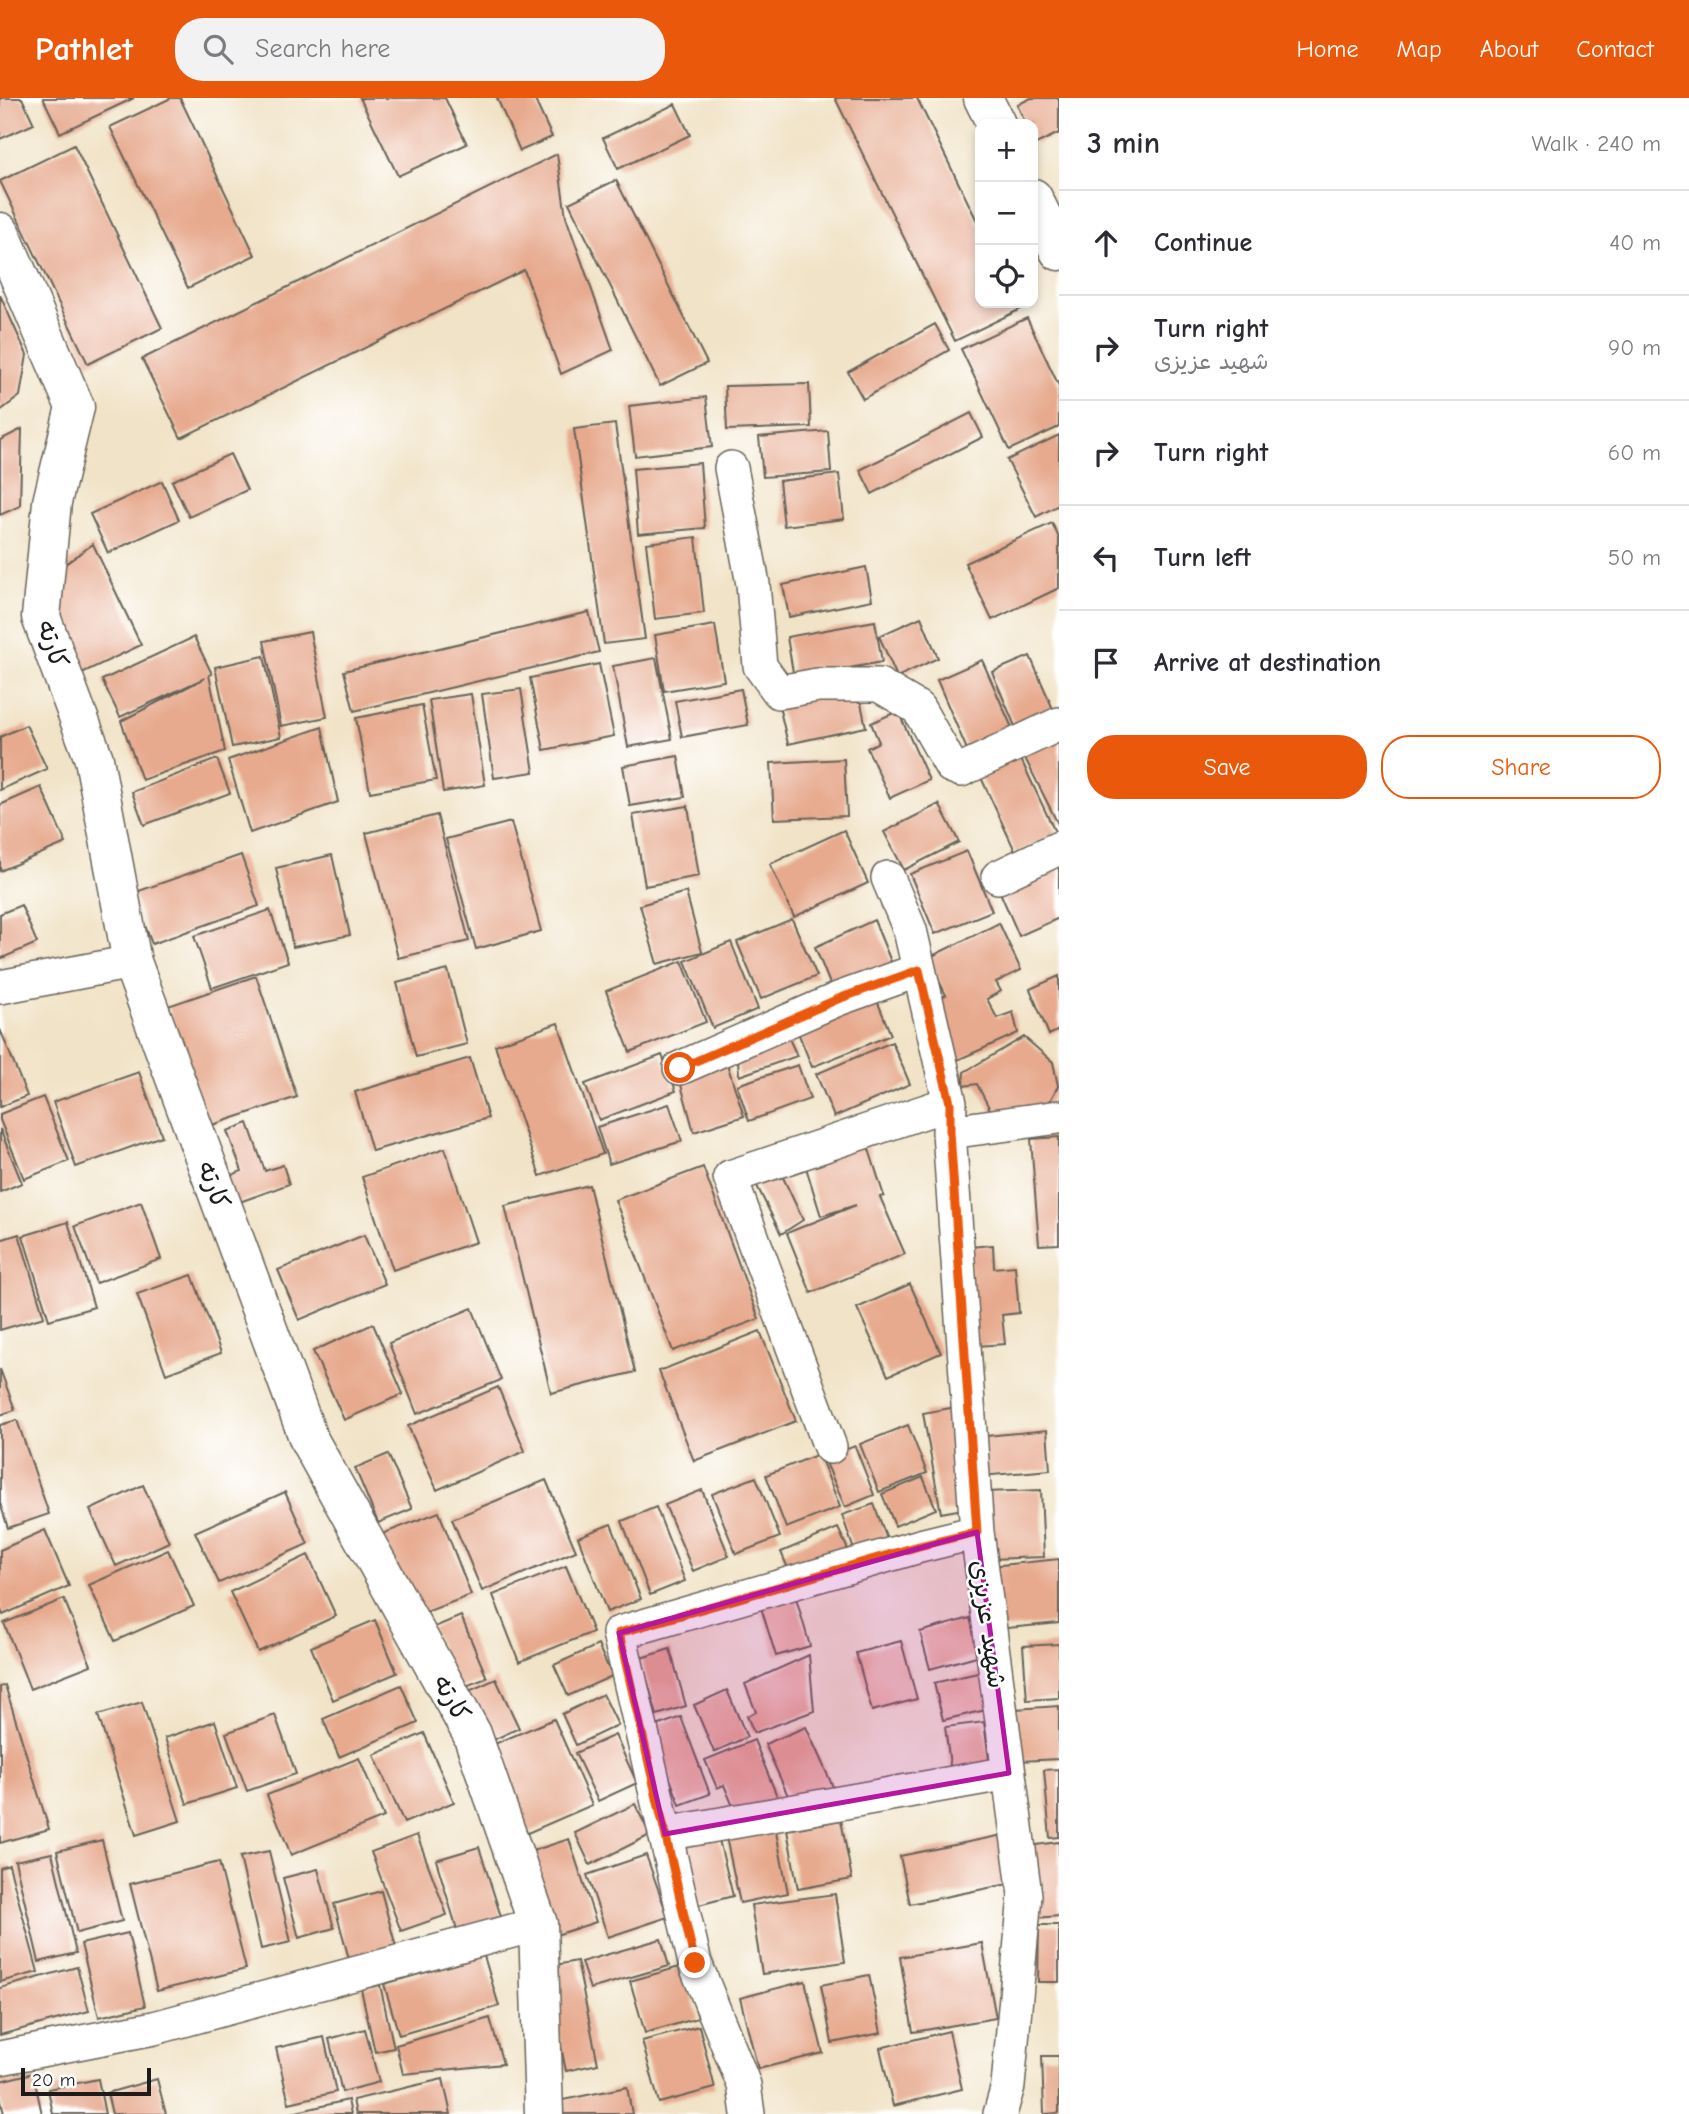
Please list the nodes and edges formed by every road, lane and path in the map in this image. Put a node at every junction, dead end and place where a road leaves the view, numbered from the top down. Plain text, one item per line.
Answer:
1 (983, 98) edge
2 (994, 119) edge
3 (1038, 208) edge
4 (0, 232) edge
5 (1059, 251) edge
6 (732, 468) dead end
7 (1059, 724) edge
8 (1059, 848) edge
9 (999, 877) dead end
10 (888, 878) dead end
11 (132, 962) junction
12 (919, 970) junction
13 (0, 987) edge
14 (680, 1068) dead end
15 (1059, 1117) edge
16 (950, 1118) junction
17 (830, 1447) dead end
18 (977, 1532) junction
19 (1009, 1773) junction
20 (665, 1834) junction
21 (538, 1924) junction
22 (0, 2058) edge
23 (544, 2114) edge
24 (748, 2114) edge
25 (1000, 2114) edge

1 - 2 street
3 - 5 street
4 - 11 street, کارته
6 - 7 street
8 - 9 street
10 - 12 street, شهید عزیزی
11 - 13 street
11 - 21 street, کارته
12 - 14 street
12 - 16 street, شهید عزیزی
15 - 16 street
16 - 17 street
16 - 18 street, شهید عزیزی
18 - 19 street, شهید عزیزی
18 - 20 street
19 - 20 street
19 - 25 street, شهید عزیزی
20 - 24 street
21 - 22 street
21 - 23 street, کارته

